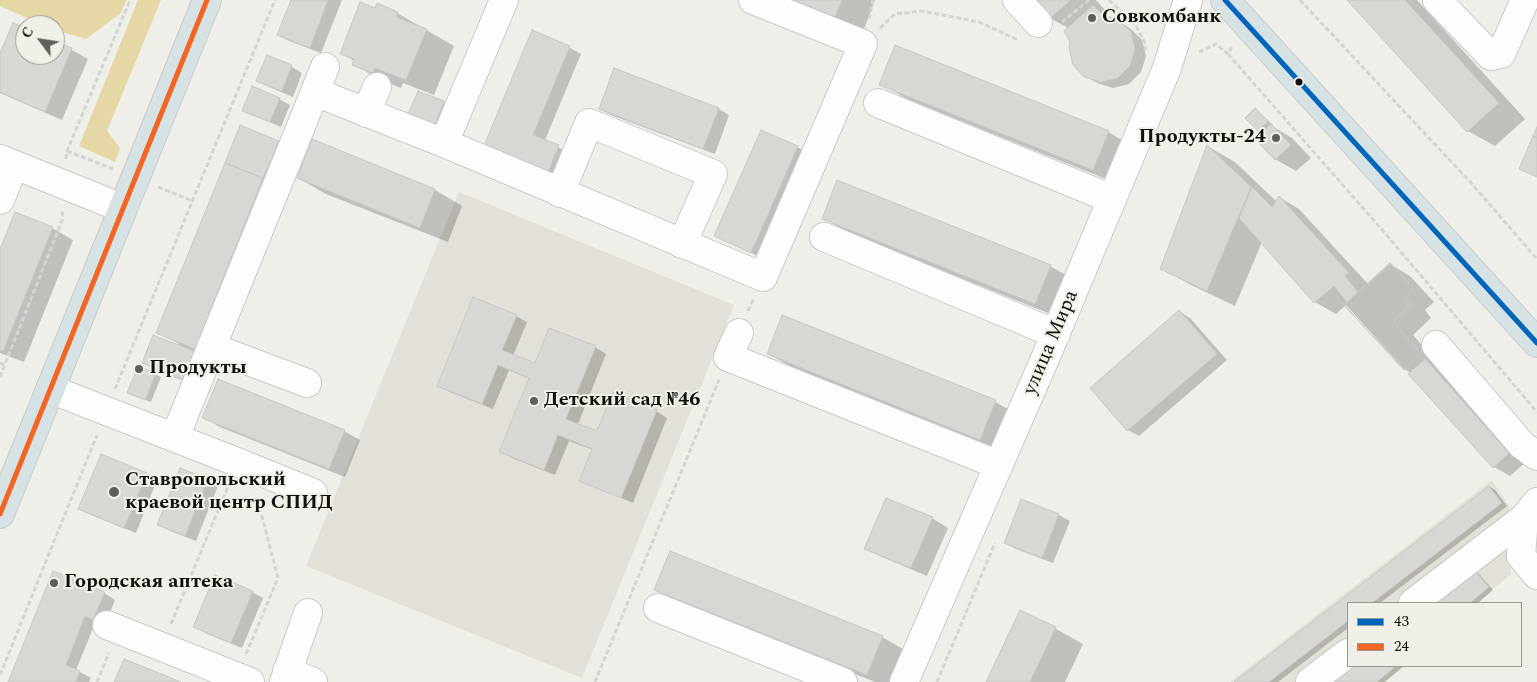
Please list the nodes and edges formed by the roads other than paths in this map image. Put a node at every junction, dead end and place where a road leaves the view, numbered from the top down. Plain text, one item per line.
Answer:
1 (207, 0) edge
2 (504, 0) edge
3 (753, 0) edge
4 (1017, 0) edge
5 (1188, 0) edge
6 (1225, 0) edge
7 (1437, 0) edge
8 (1525, 0) edge
9 (1031, 31) road end
10 (377, 87) dead end
11 (878, 103) dead end
12 (366, 113) junction
13 (444, 144) junction
14 (7, 162) edge
15 (560, 193) junction
16 (1112, 199) junction
17 (0, 200) edge
18 (122, 208) junction
19 (824, 237) dead end
20 (682, 244) junction
21 (739, 333) road end
22 (1056, 334) junction
23 (1536, 339) edge
24 (1436, 345) dead end
25 (211, 347) junction
26 (307, 384) dead end
27 (50, 390) junction
28 (175, 437) junction
29 (1537, 456) edge
30 (999, 466) junction
31 (313, 492) dead end
32 (1530, 510) edge
33 (0, 514) edge
34 (1537, 574) edge
35 (1414, 602) edge
36 (658, 608) dead end
37 (308, 613) dead end
38 (106, 625) dead end
39 (1347, 654) edge
40 (286, 677) edge
41 (243, 679) edge
42 (313, 682) edge
43 (843, 682) edge
44 (904, 682) edge
45 (1310, 682) edge

1 - 18 main road
2 - 13 street
3 - 20 street
4 - 9 street
5 - 16 street, улица Мира
6 - 23 main road
7 - 8 street
10 - 12 street
11 - 16 street
12 - 13 street
12 - 25 street
13 - 15 street
14 - 17 street
14 - 18 street
15 - 20 street
15 - 20 street
16 - 22 street, улица Мира
18 - 27 main road
19 - 22 street
21 - 30 street
22 - 30 street, улица Мира
24 - 29 street
25 - 26 street
25 - 28 street
27 - 28 street
27 - 33 main road
28 - 31 street
30 - 44 street, улица Мира
32 - 34 street
32 - 35 street
36 - 43 street
37 - 40 street
38 - 41 street
39 - 45 street
40 - 42 street

